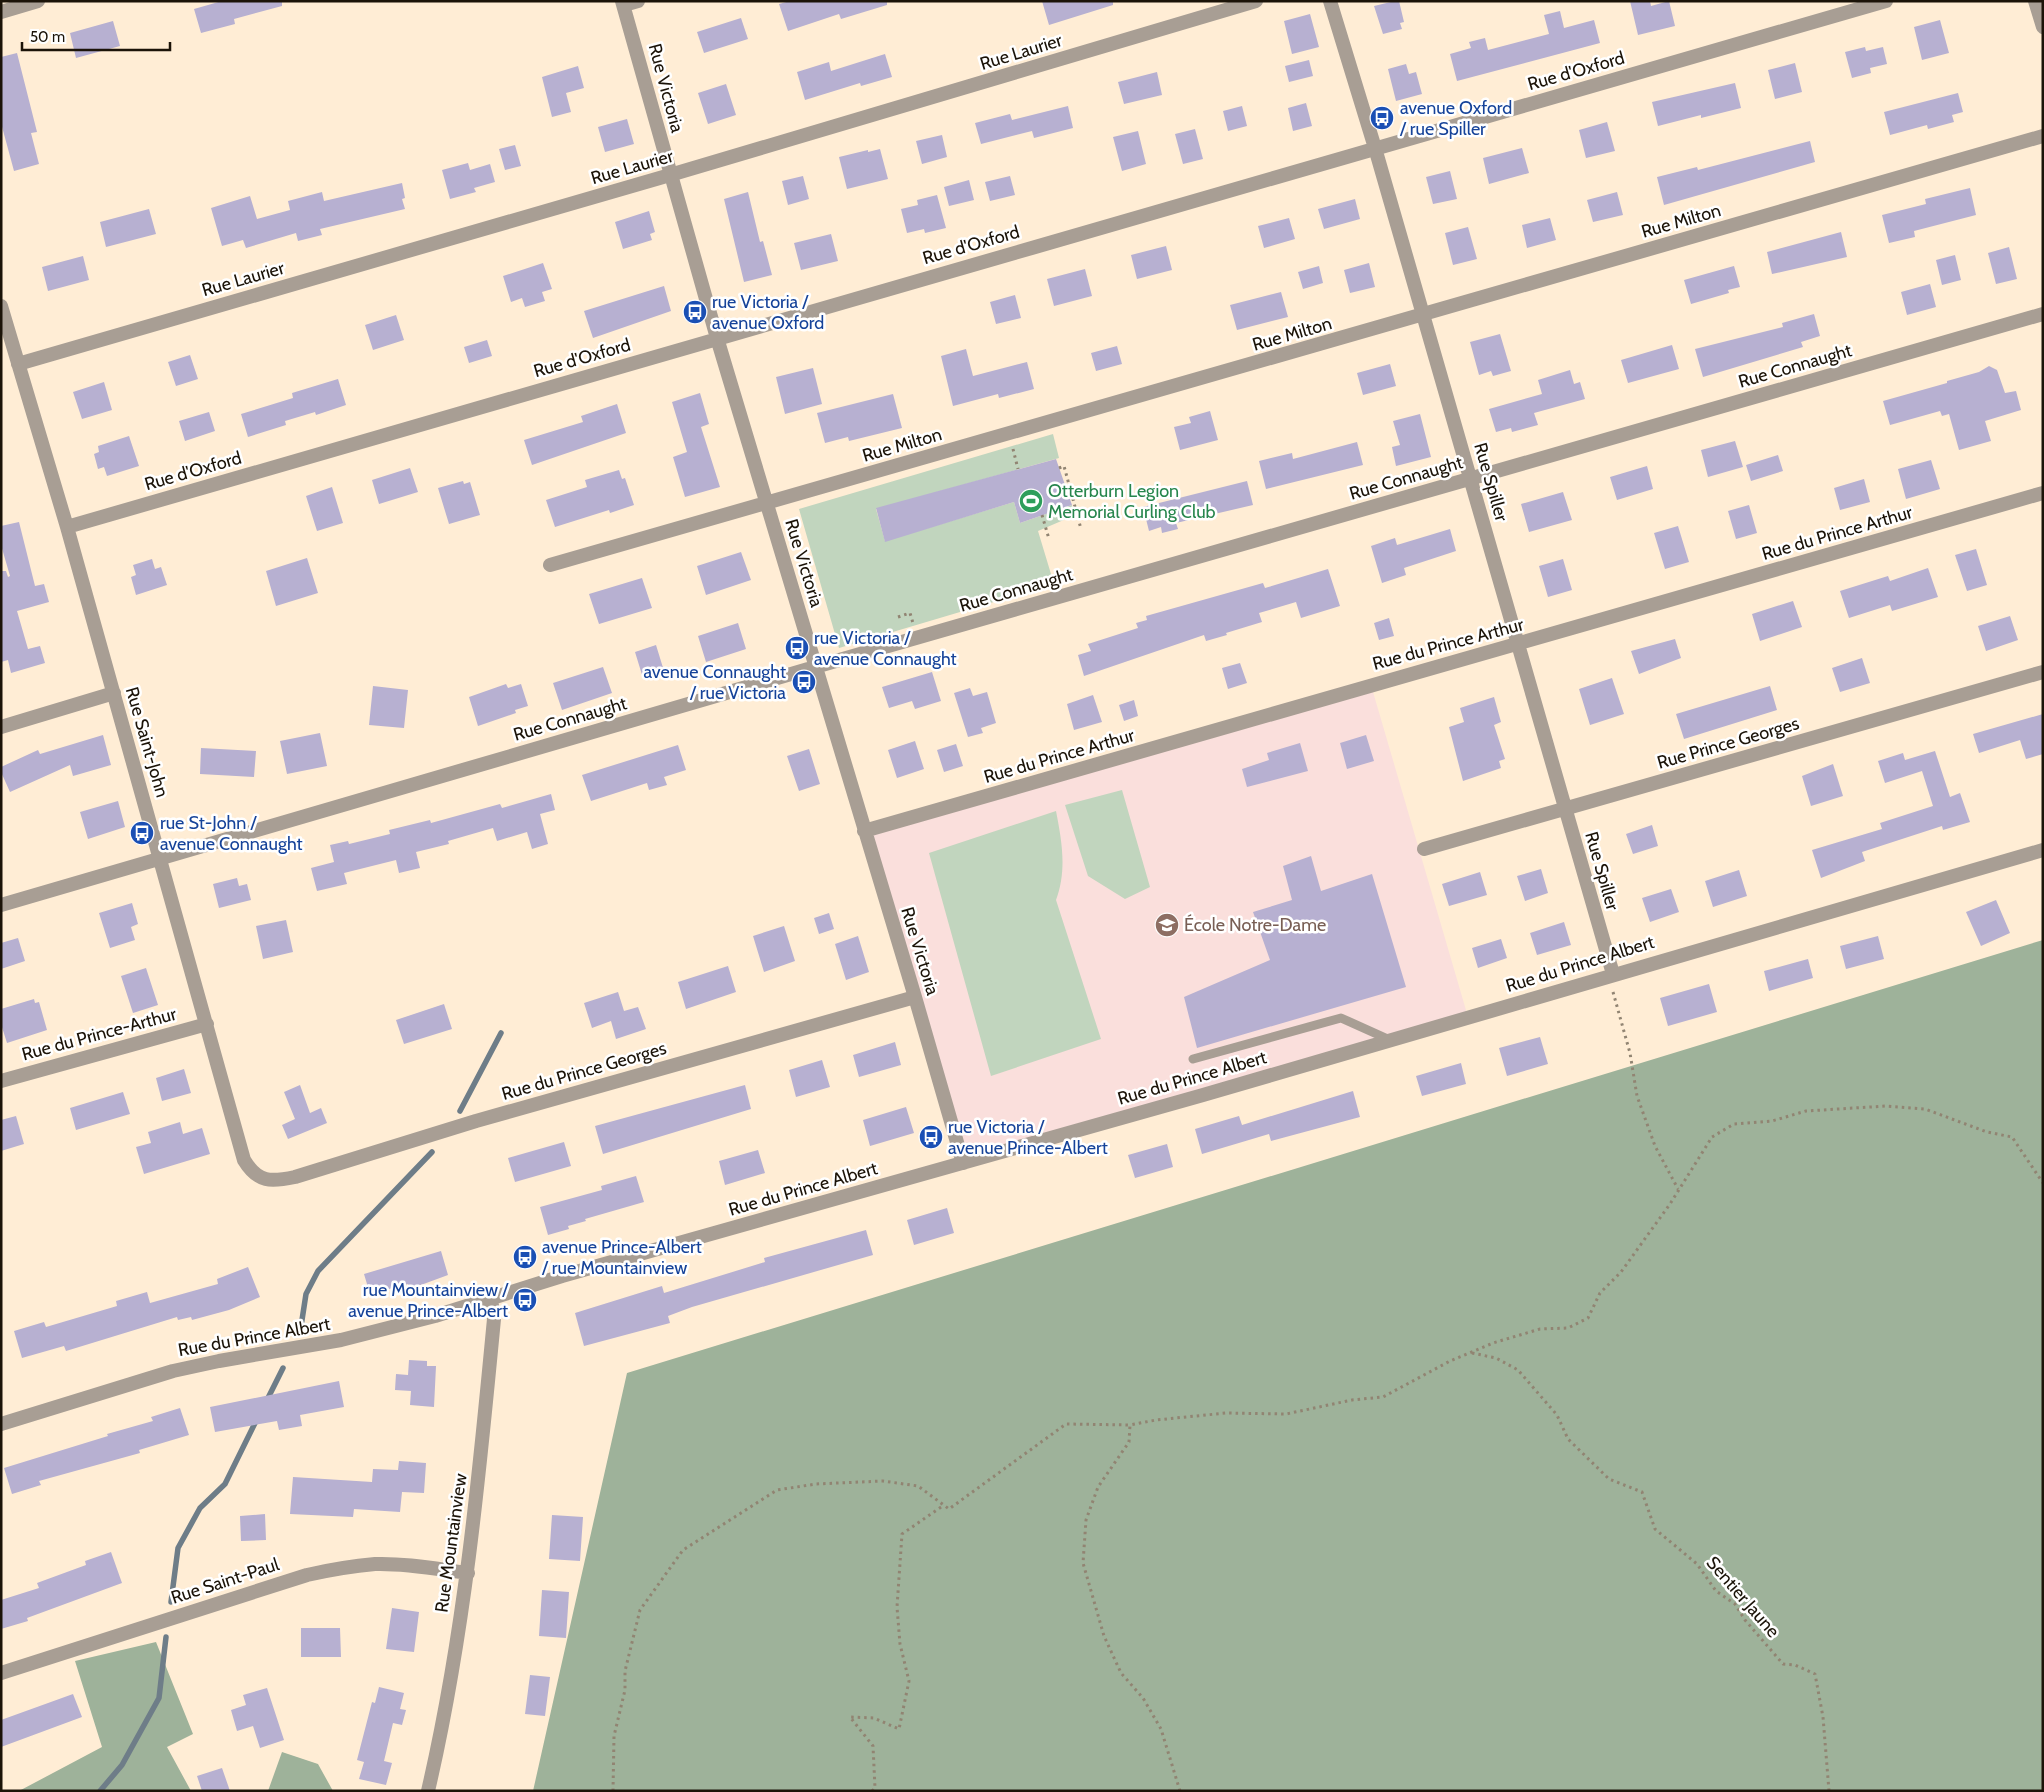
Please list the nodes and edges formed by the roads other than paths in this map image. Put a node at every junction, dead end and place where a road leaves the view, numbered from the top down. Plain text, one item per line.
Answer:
1 (38, 1) edge
2 (638, 1) edge
3 (1256, 1) edge
4 (1330, 1) edge
5 (1886, 1) edge
6 (2035, 1) edge
7 (623, 3) edge
8 (1, 12) edge
9 (2043, 27) edge
10 (2043, 136) edge
11 (1375, 148) junction
12 (670, 175) junction
13 (1, 306) edge
14 (2043, 314) edge
15 (1423, 316) junction
16 (717, 338) junction
17 (18, 364) junction
18 (1471, 479) junction
19 (2043, 493) edge
20 (766, 504) junction
21 (67, 527) junction
22 (550, 565) dead end
23 (1518, 645) junction
24 (815, 667) junction
25 (2043, 672) edge
26 (114, 693) junction
27 (1, 727) edge
28 (1565, 810) junction
29 (864, 831) junction
30 (1424, 849) dead end
31 (2043, 850) edge
32 (161, 859) junction
33 (1, 905) edge
34 (1612, 978) junction
35 (915, 997) junction
36 (207, 1024) junction
37 (1390, 1040) junction
38 (1193, 1059) dead end
39 (1, 1080) edge
40 (963, 1163) junction
41 (264, 1180) joint
42 (491, 1299) junction
43 (1, 1424) edge
44 (468, 1573) junction
45 (1, 1673) edge
46 (428, 1791) edge

1 - 8 street
2 - 7 street
3 - 12 street, Rue Laurier
4 - 11 street, Rue Spiller
5 - 11 street, Rue d'Oxford
6 - 9 street
7 - 12 street, Rue Victoria
10 - 15 street, Rue Milton
11 - 15 street, Rue Spiller
11 - 16 street, Rue d'Oxford
12 - 16 street, Rue Victoria
12 - 17 street, Rue Laurier
13 - 17 street, Rue Saint-John
14 - 18 street, Rue Connaught
15 - 18 street, Rue Spiller
15 - 20 street, Rue Milton
16 - 20 street, Rue Victoria
16 - 21 street, Rue d'Oxford
17 - 21 street, Rue Saint-John
18 - 23 street, Rue Spiller
18 - 24 street, Rue Connaught
19 - 23 street, Rue du Prince Arthur
20 - 22 street, Rue Milton
20 - 24 street, Rue Victoria
21 - 26 street, Rue Saint-John
23 - 28 street, Rue Spiller
23 - 29 street, Rue du Prince Arthur
24 - 29 street, Rue Victoria
24 - 32 street, Rue Connaught
25 - 28 street, Rue Prince Georges
26 - 27 street
26 - 32 street, Rue Saint-John
28 - 30 street, Rue Prince Georges
28 - 34 street, Rue Spiller
29 - 35 street, Rue Victoria
31 - 34 street, Rue du Prince Albert
32 - 33 street, Rue Connaught
32 - 36 street, Rue Saint-John
34 - 37 street, Rue du Prince Albert
35 - 40 street, Rue Victoria
35 - 41 street, Rue du Prince Georges
36 - 39 street, Rue du Prince-Arthur
36 - 41 street, Rue Saint-John
37 - 38 lane
37 - 40 street, Rue du Prince Albert
40 - 42 street, Rue du Prince Albert
42 - 43 street, Rue du Prince Albert
42 - 44 street, Rue Mountainview
44 - 45 street, Rue Saint-Paul
44 - 46 street, Rue Mountainview

